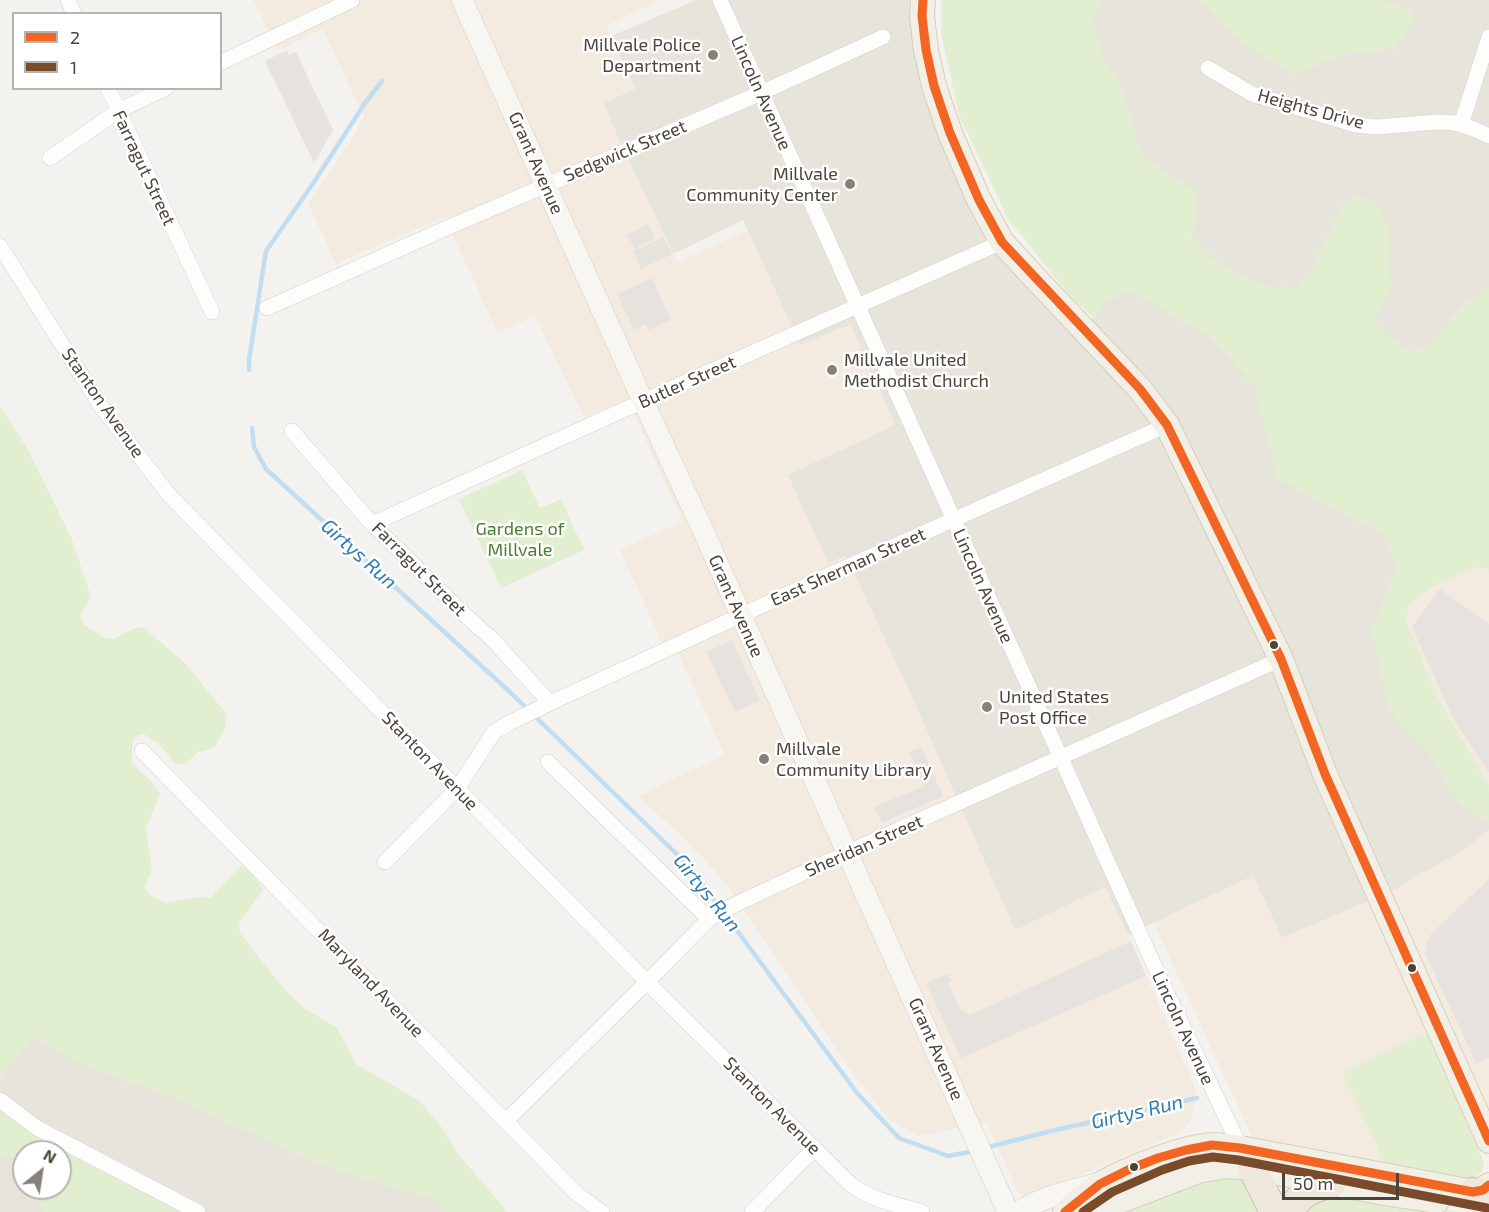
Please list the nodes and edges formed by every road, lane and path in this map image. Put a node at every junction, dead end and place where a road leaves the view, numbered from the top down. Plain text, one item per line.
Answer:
1 (352, 0) edge
2 (462, 0) edge
3 (720, 0) edge
4 (923, 0) edge
5 (883, 37) dead end
6 (1489, 37) edge
7 (222, 62) edge
8 (1208, 68) dead end
9 (109, 90) edge
10 (162, 90) edge
11 (762, 93) junction
12 (118, 111) junction
13 (1461, 124) junction
14 (1489, 136) edge
15 (50, 158) dead end
16 (546, 186) junction
17 (1002, 242) junction
18 (0, 246) edge
19 (857, 306) junction
20 (267, 308) dead end
21 (212, 312) dead end
22 (643, 401) junction
23 (1167, 425) junction
24 (292, 431) dead end
25 (953, 520) junction
26 (372, 524) junction
27 (741, 615) junction
28 (1281, 659) junction
29 (547, 705) junction
30 (142, 751) dead end
31 (1060, 758) junction
32 (548, 762) dead end
33 (457, 789) junction
34 (847, 853) junction
35 (385, 862) dead end
36 (712, 917) junction
37 (647, 982) junction
38 (0, 1100) edge
39 (506, 1121) junction
40 (1489, 1141) edge
41 (815, 1148) junction
42 (1246, 1158) junction
43 (1105, 1181) junction
44 (1332, 1183) junction
45 (1485, 1193) edge
46 (198, 1212) edge
47 (602, 1212) edge
48 (752, 1212) edge
49 (922, 1212) edge
50 (1008, 1212) edge
51 (1018, 1212) edge
52 (1065, 1212) edge
53 (1097, 1212) edge
54 (1274, 1212) edge
55 (1289, 1212) edge

1 - 7 street
2 - 16 street, Grant Avenue
3 - 11 street, Lincoln Avenue
4 - 17 main road
5 - 11 street, Sedgwick Street
6 - 13 street
8 - 13 street, Heights Drive
9 - 12 street, Farragut Street
10 - 12 street
11 - 16 street, Sedgwick Street
11 - 19 street, Lincoln Avenue
12 - 15 street
12 - 21 street, Farragut Street
13 - 14 street, Heights Drive
16 - 20 street, Sedgwick Street
16 - 22 street, Grant Avenue
17 - 19 street, Butler Street
17 - 23 main road
18 - 33 street, Stanton Avenue
19 - 22 street, Butler Street
19 - 25 street, Lincoln Avenue
22 - 26 street, Butler Street
22 - 27 street, Grant Avenue
23 - 25 street, East Sherman Street
23 - 28 main road
24 - 26 street, Farragut Street
25 - 27 street, East Sherman Street
25 - 31 street, Lincoln Avenue
26 - 29 street, Farragut Street
27 - 29 street, East Sherman Street
27 - 34 street, Grant Avenue
28 - 31 street, Sheridan Street
28 - 40 main road
29 - 33 street, East Sherman Street
30 - 39 street, Maryland Avenue
31 - 34 street, Sheridan Street
31 - 42 street, Lincoln Avenue
32 - 36 street
33 - 35 street, East Sherman Street
33 - 37 street, Stanton Avenue
34 - 36 street, Sheridan Street
34 - 50 street, Grant Avenue
36 - 37 street, Sheridan Street
37 - 39 street, Sheridan Street
37 - 41 street, Stanton Avenue
38 - 46 street
39 - 47 street, Maryland Avenue
41 - 48 street
41 - 49 street, Stanton Avenue
42 - 43 main road
42 - 44 main road
42 - 45 main road
42 - 53 main road
42 - 54 highway
43 - 51 street
43 - 52 main road
44 - 45 main road
44 - 55 highway

